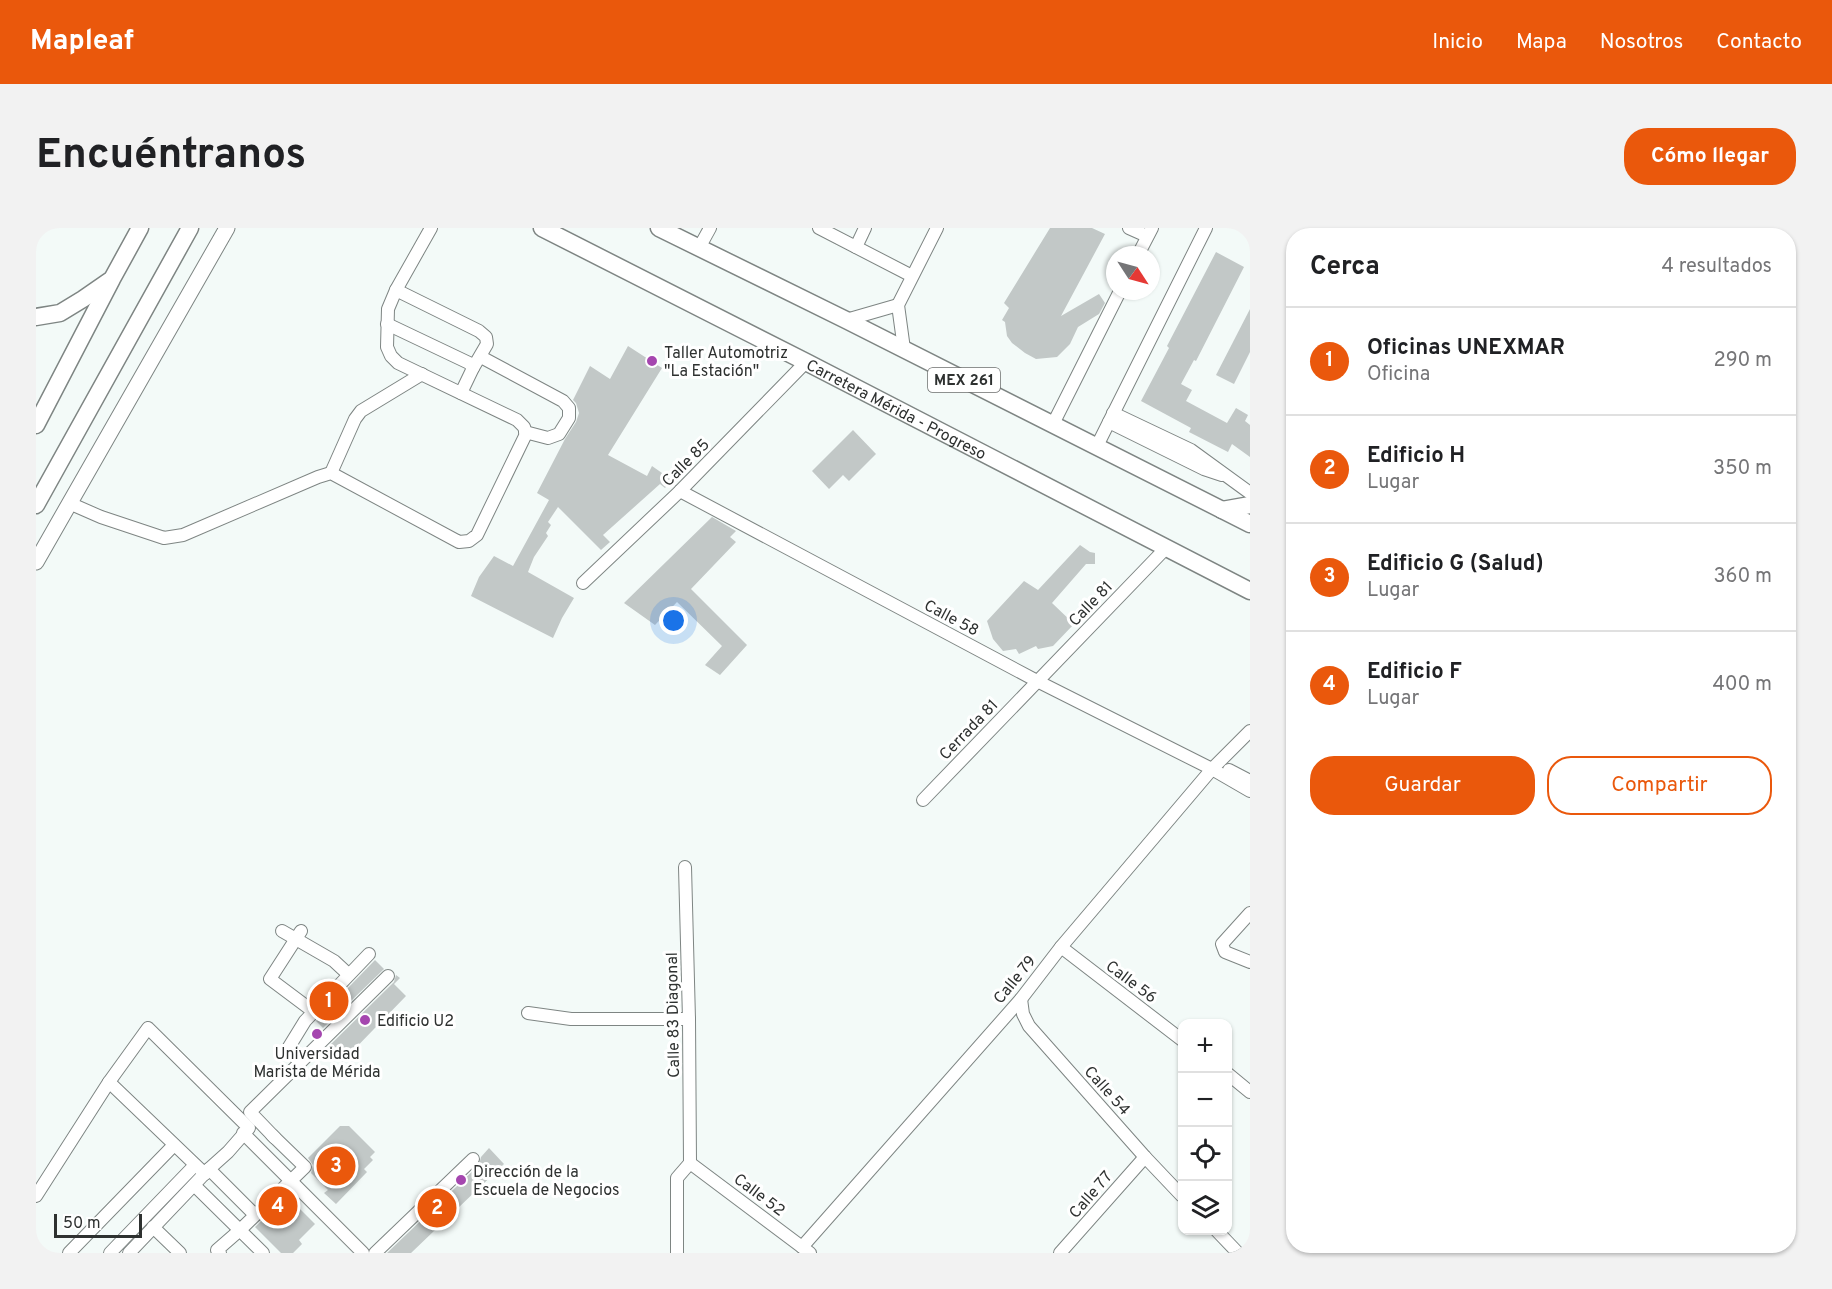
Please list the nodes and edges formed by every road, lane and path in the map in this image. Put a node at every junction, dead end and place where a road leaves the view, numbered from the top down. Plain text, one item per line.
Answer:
1 (140, 228) edge
2 (190, 228) edge
3 (227, 228) edge
4 (430, 228) edge
5 (542, 228) edge
6 (659, 228) edge
7 (710, 228) edge
8 (819, 228) edge
9 (866, 228) edge
10 (938, 228) edge
11 (1129, 228) edge
12 (1206, 228) edge
13 (1149, 232) edge
14 (674, 233) edge
15 (1142, 246) edge
16 (856, 247) junction
17 (699, 248) junction
18 (912, 276) junction
19 (112, 279) junction
20 (396, 290) junction
21 (1115, 300) edge
22 (898, 304) junction
23 (36, 317) edge
24 (846, 320) junction
25 (387, 324) junction
26 (904, 349) junction
27 (481, 357) junction
28 (806, 362) junction
29 (473, 368) junction
30 (422, 374) junction
31 (60, 380) junction
32 (461, 393) junction
33 (36, 408) edge
34 (1111, 418) junction
35 (1053, 424) junction
36 (36, 425) edge
37 (525, 432) junction
38 (1097, 446) junction
39 (331, 473) junction
40 (680, 491) junction
41 (1250, 493) edge
42 (69, 503) junction
43 (36, 505) edge
44 (1250, 505) edge
45 (1222, 510) junction
46 (1250, 524) edge
47 (1166, 548) junction
48 (36, 562) edge
49 (583, 583) dead end
50 (1250, 591) edge
51 (1037, 681) junction
52 (1250, 732) edge
53 (1214, 766) junction
54 (1250, 781) edge
55 (1250, 791) edge
56 (923, 800) dead end
57 (686, 867) dead end
58 (1250, 913) edge
59 (282, 931) dead end
60 (301, 932) dead end
61 (1061, 947) junction
62 (369, 954) dead end
63 (1250, 962) edge
64 (348, 974) junction
65 (388, 976) dead end
66 (1021, 999) junction
67 (314, 1012) junction
68 (528, 1013) dead end
69 (689, 1019) junction
70 (1178, 1037) edge
71 (300, 1063) junction
72 (1232, 1078) edge
73 (109, 1082) junction
74 (1250, 1092) edge
75 (243, 1134) junction
76 (174, 1145) junction
77 (1145, 1157) junction
78 (473, 1159) dead end
79 (690, 1163) junction
80 (195, 1165) junction
81 (207, 1172) junction
82 (291, 1181) junction
83 (195, 1186) junction
84 (1178, 1192) edge
85 (36, 1196) edge
86 (255, 1215) junction
87 (153, 1227) junction
88 (240, 1230) junction
89 (1221, 1235) edge
90 (806, 1250) edge
91 (217, 1252) edge
92 (69, 1253) edge
93 (110, 1253) edge
94 (129, 1253) edge
95 (180, 1253) edge
96 (263, 1253) edge
97 (363, 1253) edge
98 (375, 1253) edge
99 (677, 1253) edge
100 (1060, 1253) edge
101 (1238, 1253) edge

1 - 19 highway
2 - 43 highway
3 - 42 main road
4 - 20 street
5 - 28 highway, Carretera Mérida - Progreso
6 - 14 highway, MEX 261
7 - 17 street
8 - 16 street
9 - 16 street
10 - 18 street
11 - 13 street
12 - 34 street
13 - 15 street
14 - 17 highway, MEX 261
16 - 18 street
17 - 24 highway, MEX 261
18 - 22 street
19 - 23 highway
19 - 31 highway
20 - 25 street
20 - 27 street
21 - 35 street
22 - 24 street
22 - 26 street
24 - 26 highway, MEX 261
25 - 29 street
25 - 30 street
26 - 35 highway, MEX 261
27 - 29 street
27 - 37 street
28 - 40 street, Calle 85
28 - 47 highway, Carretera Mérida - Progreso
29 - 32 street
30 - 32 street
30 - 39 street
31 - 33 highway
31 - 36 highway
32 - 37 street
34 - 38 street
34 - 41 street
35 - 38 highway, MEX 261
37 - 39 street
38 - 45 highway, MEX 261
39 - 42 street
40 - 49 street, Calle 85
40 - 51 street, Calle 58
42 - 48 main road
44 - 45 highway
45 - 46 highway, MEX 261
47 - 50 highway, Carretera Mérida - Progreso
47 - 51 street, Calle 81
51 - 53 street, Calle 58
51 - 56 street, Cerrada 81
52 - 53 street, Calle 79
53 - 54 street
53 - 55 street
53 - 61 street, Calle 79
57 - 69 street, Calle 83 Diagonal
58 - 63 street
59 - 64 street
60 - 67 street
61 - 66 street, Calle 79
61 - 70 street, Calle 56
62 - 64 street
64 - 67 street
65 - 71 street
66 - 77 street, Calle 54
66 - 90 street, Calle 79
67 - 71 street
68 - 69 street
69 - 79 street, Calle 83 Diagonal
71 - 82 street
72 - 74 street
73 - 75 street
73 - 76 street
73 - 85 street
75 - 81 street
75 - 82 street
76 - 80 street
76 - 92 street
77 - 84 street, Calle 54
77 - 100 street, Calle 77
78 - 98 street
79 - 90 street, Calle 52
79 - 99 street
80 - 81 street
80 - 93 street
81 - 83 street
81 - 86 street
82 - 86 street
82 - 97 street
83 - 87 street
83 - 88 street
86 - 88 street
87 - 94 street
87 - 95 street
88 - 91 street
88 - 96 street
89 - 101 street

